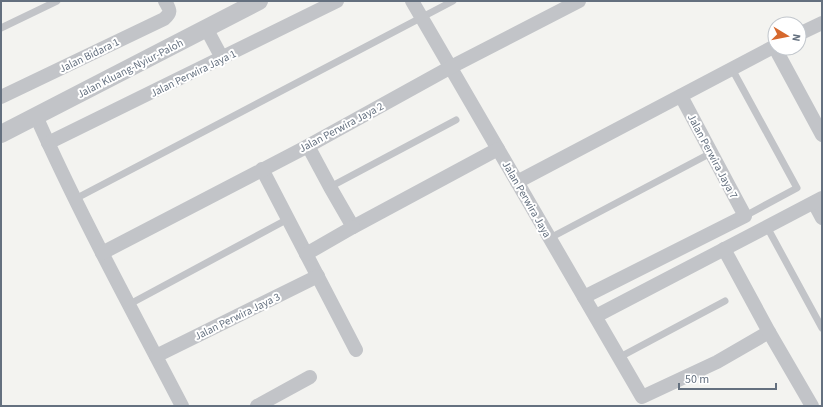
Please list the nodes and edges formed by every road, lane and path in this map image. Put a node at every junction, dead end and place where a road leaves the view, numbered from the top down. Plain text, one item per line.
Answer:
1 (57, 1) edge
2 (259, 1) edge
3 (338, 1) edge
4 (412, 1) edge
5 (453, 1) edge
6 (580, 1) edge
7 (167, 4) edge
8 (422, 17) junction
9 (822, 22) edge
10 (1, 28) edge
11 (206, 28) junction
12 (807, 30) edge
13 (767, 51) edge
14 (780, 56) edge
15 (222, 58) junction
16 (451, 67) junction
17 (732, 69) junction
18 (681, 96) junction
19 (1, 97) edge
20 (36, 116) junction
21 (456, 120) dead end
22 (1, 134) edge
23 (822, 135) edge
24 (48, 144) junction
25 (308, 146) junction
26 (498, 149) junction
27 (711, 153) junction
28 (262, 169) junction
29 (517, 182) junction
30 (330, 188) junction
31 (75, 200) junction
32 (818, 200) edge
33 (745, 216) junction
34 (822, 218) edge
35 (288, 219) junction
36 (353, 227) junction
37 (766, 227) junction
38 (550, 238) junction
39 (724, 249) junction
40 (102, 253) junction
41 (306, 254) junction
42 (318, 276) junction
43 (584, 297) junction
44 (725, 301) dead end
45 (128, 306) junction
46 (596, 316) junction
47 (822, 328) edge
48 (769, 332) junction
49 (356, 350) dead end
50 (156, 356) junction
51 (620, 358) junction
52 (310, 377) dead end
53 (182, 406) edge
54 (257, 406) edge
55 (812, 406) edge

1 - 10 lane
2 - 11 street, Jalan Kluang-Nyiur-Paloh
3 - 15 street, Jalan Perwira Jaya 1
4 - 8 street, Jalan Perwira Jaya
5 - 8 lane
6 - 16 street, Jalan Perwira Jaya 2
7 - 19 street, Jalan Bidara 1
8 - 16 street, Jalan Perwira Jaya
8 - 31 lane
9 - 12 street
11 - 15 street
11 - 20 street, Jalan Kluang-Nyiur-Paloh
13 - 17 street
14 - 23 street
15 - 24 street, Jalan Perwira Jaya 1
16 - 25 street, Jalan Perwira Jaya 2
16 - 26 street, Jalan Perwira Jaya
17 - 18 street
17 - 33 lane
18 - 27 street, Jalan Perwira Jaya 7
18 - 29 street
20 - 22 street, Jalan Kluang-Nyiur-Paloh
20 - 24 street
21 - 30 lane
24 - 31 street
25 - 28 street, Jalan Perwira Jaya 2
25 - 30 street
26 - 29 street, Jalan Perwira Jaya
26 - 36 street
27 - 33 street, Jalan Perwira Jaya 7
27 - 38 lane
28 - 35 street
28 - 40 street, Jalan Perwira Jaya 2
29 - 38 street, Jalan Perwira Jaya
30 - 36 street
31 - 40 street
32 - 34 street
32 - 37 street
33 - 43 street
35 - 41 street
35 - 45 lane
36 - 41 street
37 - 39 street
37 - 47 lane
38 - 43 street, Jalan Perwira Jaya
39 - 46 street
39 - 48 street
40 - 45 street
41 - 42 street
42 - 49 street
42 - 50 street, Jalan Perwira Jaya 3
43 - 46 street, Jalan Perwira Jaya
44 - 51 lane
45 - 50 street
46 - 51 street, Jalan Perwira Jaya
48 - 51 street, Jalan Perwira Jaya
48 - 55 street
50 - 53 street
52 - 54 street

